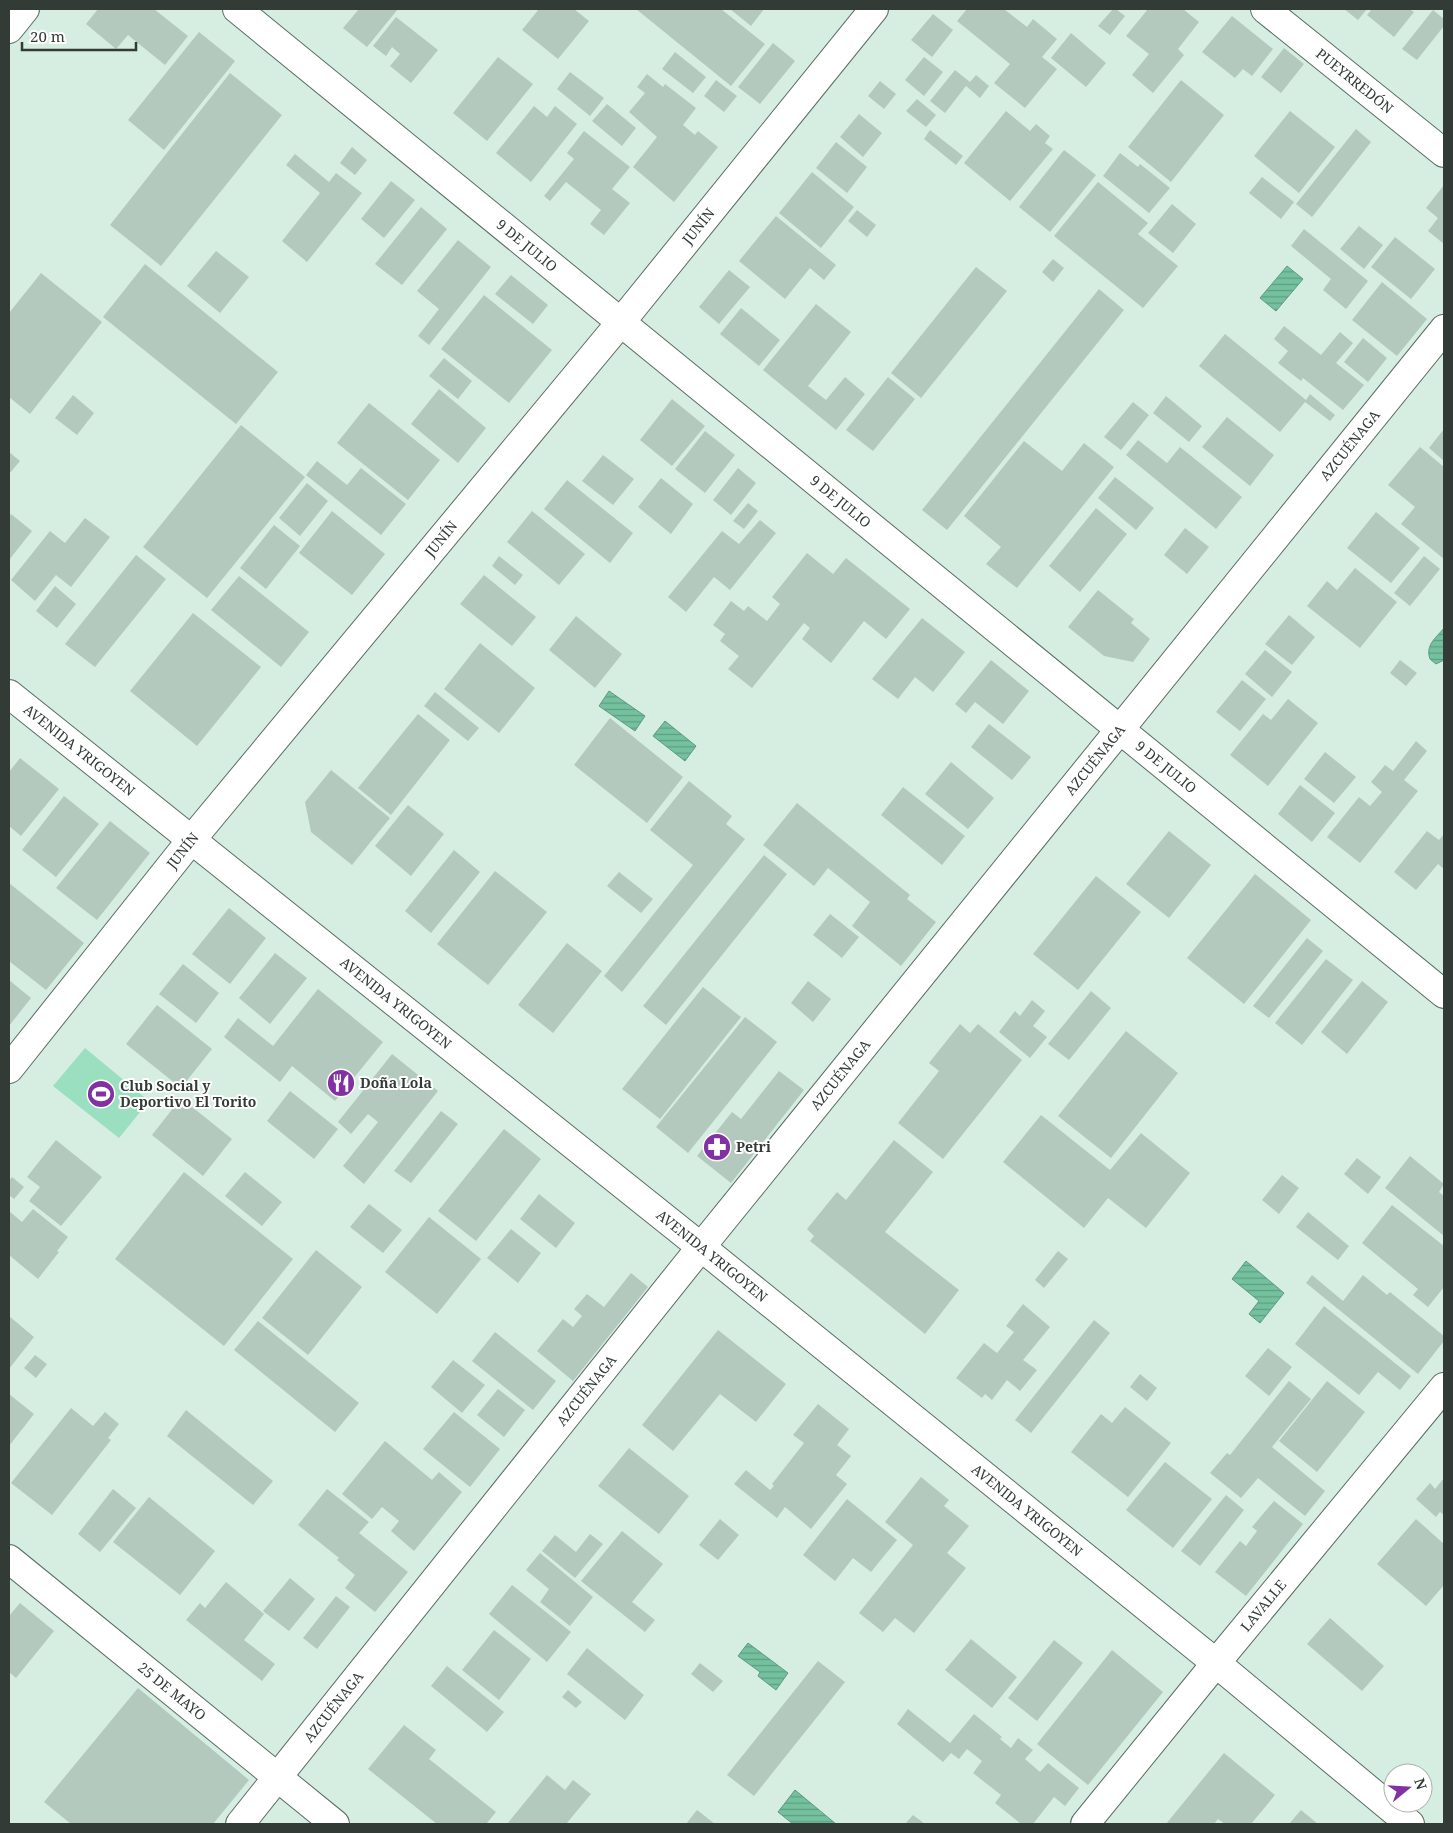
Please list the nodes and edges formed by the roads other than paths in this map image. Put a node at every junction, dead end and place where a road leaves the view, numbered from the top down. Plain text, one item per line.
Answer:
1 (25, 9) edge
2 (237, 9) edge
3 (874, 9) edge
4 (1265, 9) edge
5 (9, 29) edge
6 (1444, 153) edge
7 (621, 322) junction
8 (1444, 329) edge
9 (9, 694) edge
10 (1119, 729) junction
11 (192, 839) junction
12 (1444, 994) edge
13 (9, 1069) edge
14 (701, 1247) junction
15 (1444, 1387) edge
16 (9, 1559) edge
17 (1216, 1662) junction
18 (277, 1778) junction
19 (240, 1824) edge
20 (335, 1824) edge
21 (1086, 1824) edge
22 (1410, 1824) edge

1 - 5 street
2 - 7 street, 9 DE JULIO
3 - 7 street, JUNÍN
4 - 6 street, PUEYRREDÓN
7 - 10 street, 9 DE JULIO
7 - 11 street, JUNÍN
8 - 10 street, AZCUÉNAGA
9 - 11 street, AVENIDA YRIGOYEN
10 - 12 street, 9 DE JULIO
10 - 14 street, AZCUÉNAGA
11 - 13 street, JUNÍN
11 - 14 street, AVENIDA YRIGOYEN
14 - 17 street, AVENIDA YRIGOYEN
14 - 18 street, AZCUÉNAGA
15 - 17 street, LAVALLE
16 - 18 street, 25 DE MAYO
17 - 21 street, LAVALLE
17 - 22 street, AVENIDA YRIGOYEN
18 - 19 street, AZCUÉNAGA
18 - 20 street, 25 DE MAYO

